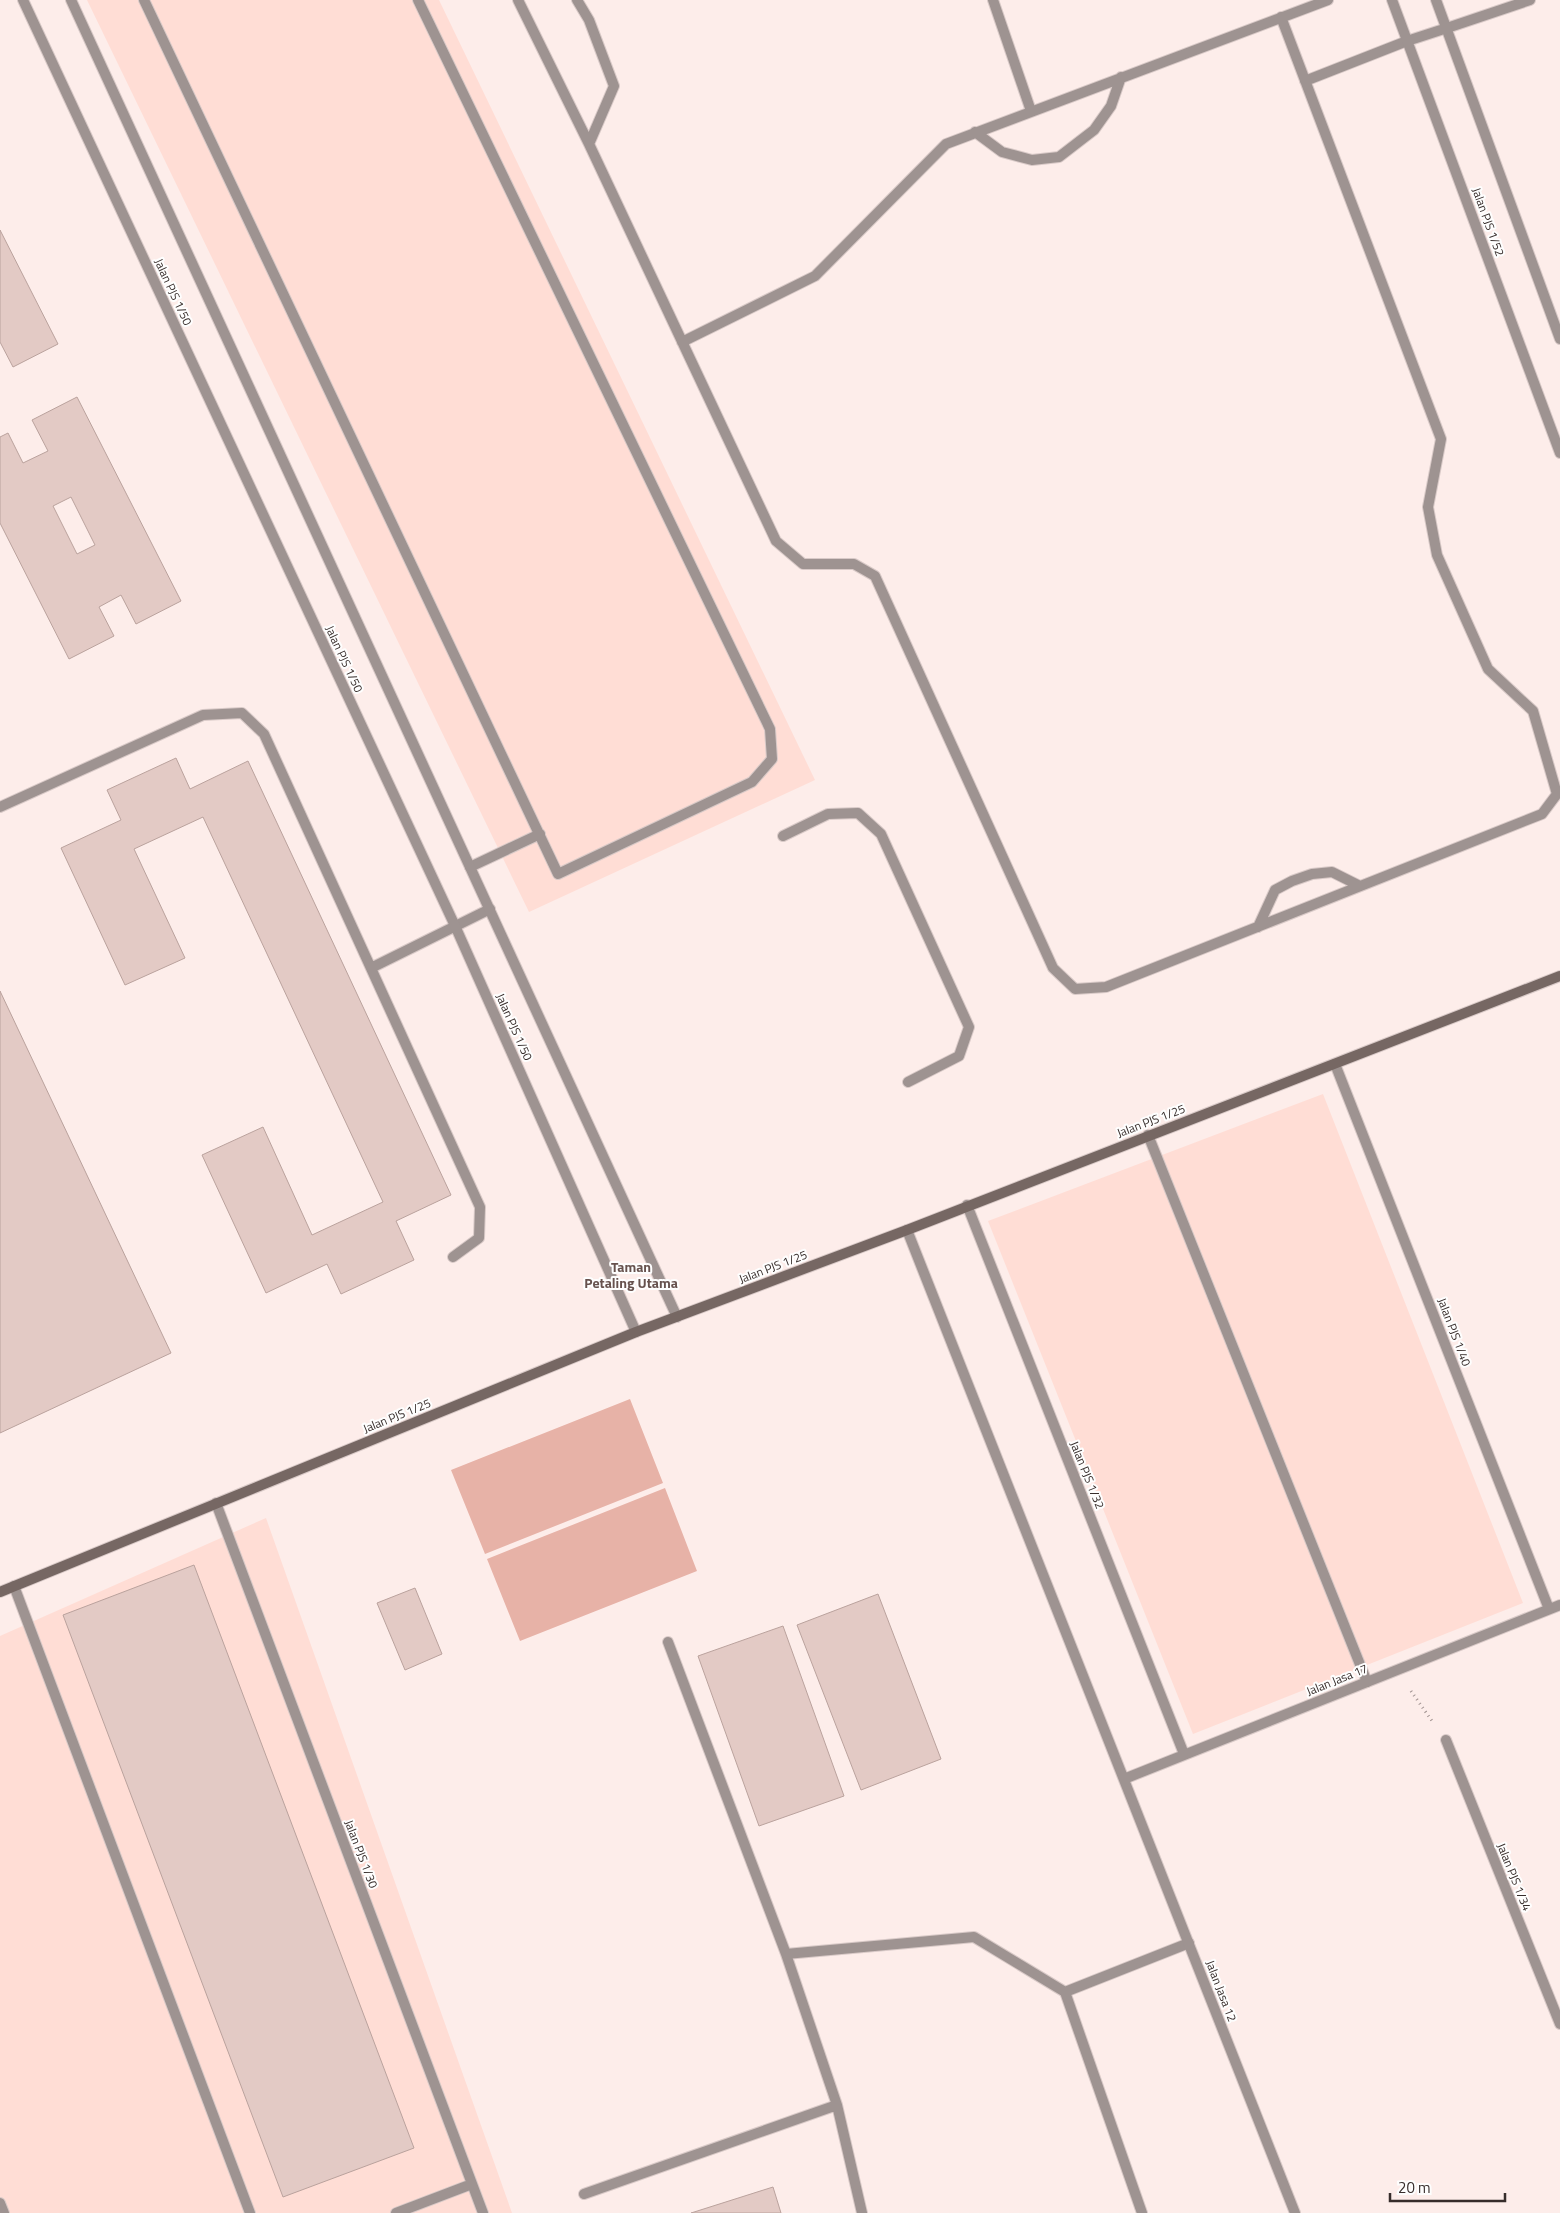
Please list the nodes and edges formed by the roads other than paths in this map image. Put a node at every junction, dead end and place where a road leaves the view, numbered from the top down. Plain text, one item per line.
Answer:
1 (23, 0) edge
2 (71, 0) edge
3 (144, 0) edge
4 (418, 0) edge
5 (518, 0) edge
6 (577, 0) edge
7 (993, 0) edge
8 (1328, 0) edge
9 (1392, 0) edge
10 (1436, 0) edge
11 (1530, 0) edge
12 (1281, 17) junction
13 (1447, 28) junction
14 (1407, 41) junction
15 (1121, 77) junction
16 (1305, 80) junction
17 (1031, 111) junction
18 (975, 132) junction
19 (590, 144) junction
20 (1560, 339) edge
21 (682, 342) junction
22 (1560, 453) edge
23 (0, 807) edge
24 (540, 834) junction
25 (783, 836) dead end
26 (470, 867) junction
27 (1360, 886) junction
28 (490, 909) junction
29 (1258, 927) junction
30 (456, 928) junction
31 (371, 968) junction
32 (1560, 976) edge
33 (1335, 1064) junction
34 (908, 1082) dead end
35 (1148, 1135) junction
36 (966, 1205) junction
37 (907, 1230) junction
38 (454, 1257) dead end
39 (677, 1317) junction
40 (636, 1332) junction
41 (216, 1503) junction
42 (14, 1586) junction
43 (0, 1592) edge
44 (1560, 1605) edge
45 (1549, 1609) junction
46 (668, 1642) dead end
47 (1367, 1682) junction
48 (1446, 1740) road end
49 (1184, 1754) junction
50 (1124, 1779) junction
51 (1188, 1944) junction
52 (786, 1954) junction
53 (1065, 1992) junction
54 (1560, 2024) edge
55 (837, 2106) junction
56 (472, 2184) junction
57 (584, 2194) dead end
58 (0, 2203) edge
59 (4, 2213) edge
60 (250, 2213) edge
61 (396, 2213) edge
62 (483, 2213) edge
63 (862, 2213) edge
64 (1142, 2213) edge
65 (1295, 2213) edge

1 - 30 street, Jalan PJS 1/50
2 - 26 street
3 - 24 street
4 - 24 street
5 - 19 street
6 - 19 street
7 - 17 street
8 - 12 street
9 - 14 street, Jalan PJS 1/52
10 - 13 street
11 - 13 street
12 - 15 street
12 - 16 street
13 - 14 street
13 - 20 street
14 - 16 street
14 - 22 street, Jalan PJS 1/52
15 - 17 street
15 - 18 street
16 - 27 street
17 - 18 street
18 - 21 street
19 - 21 street
21 - 29 street
23 - 31 street
24 - 26 street
25 - 34 street
26 - 28 street
27 - 29 street
27 - 29 street
28 - 30 street
28 - 39 street
30 - 31 street
30 - 40 street, Jalan PJS 1/50
31 - 38 street
32 - 33 main road, Jalan PJS 1/25
33 - 35 main road, Jalan PJS 1/25
33 - 45 street, Jalan PJS 1/40
35 - 36 main road, Jalan PJS 1/25
35 - 47 street
36 - 37 main road, Jalan PJS 1/25
36 - 49 street, Jalan PJS 1/32
37 - 39 main road, Jalan PJS 1/25
37 - 50 street
39 - 40 main road, Jalan PJS 1/25
40 - 41 main road, Jalan PJS 1/25
41 - 42 main road, Jalan PJS 1/25
41 - 56 street, Jalan PJS 1/30
42 - 43 main road, Jalan PJS 1/25
42 - 60 street
44 - 45 street, Jalan Jasa 17
45 - 47 street, Jalan Jasa 17
46 - 52 street
47 - 49 street, Jalan Jasa 17
48 - 54 street, Jalan PJS 1/34
49 - 50 street, Jalan Jasa 17
50 - 51 street, Jalan Jasa 12
51 - 53 street
51 - 65 street, Jalan Jasa 12
52 - 53 street
52 - 55 street
53 - 64 street
55 - 57 street
55 - 63 street
56 - 61 street
56 - 62 street, Jalan PJS 1/30
58 - 59 street

